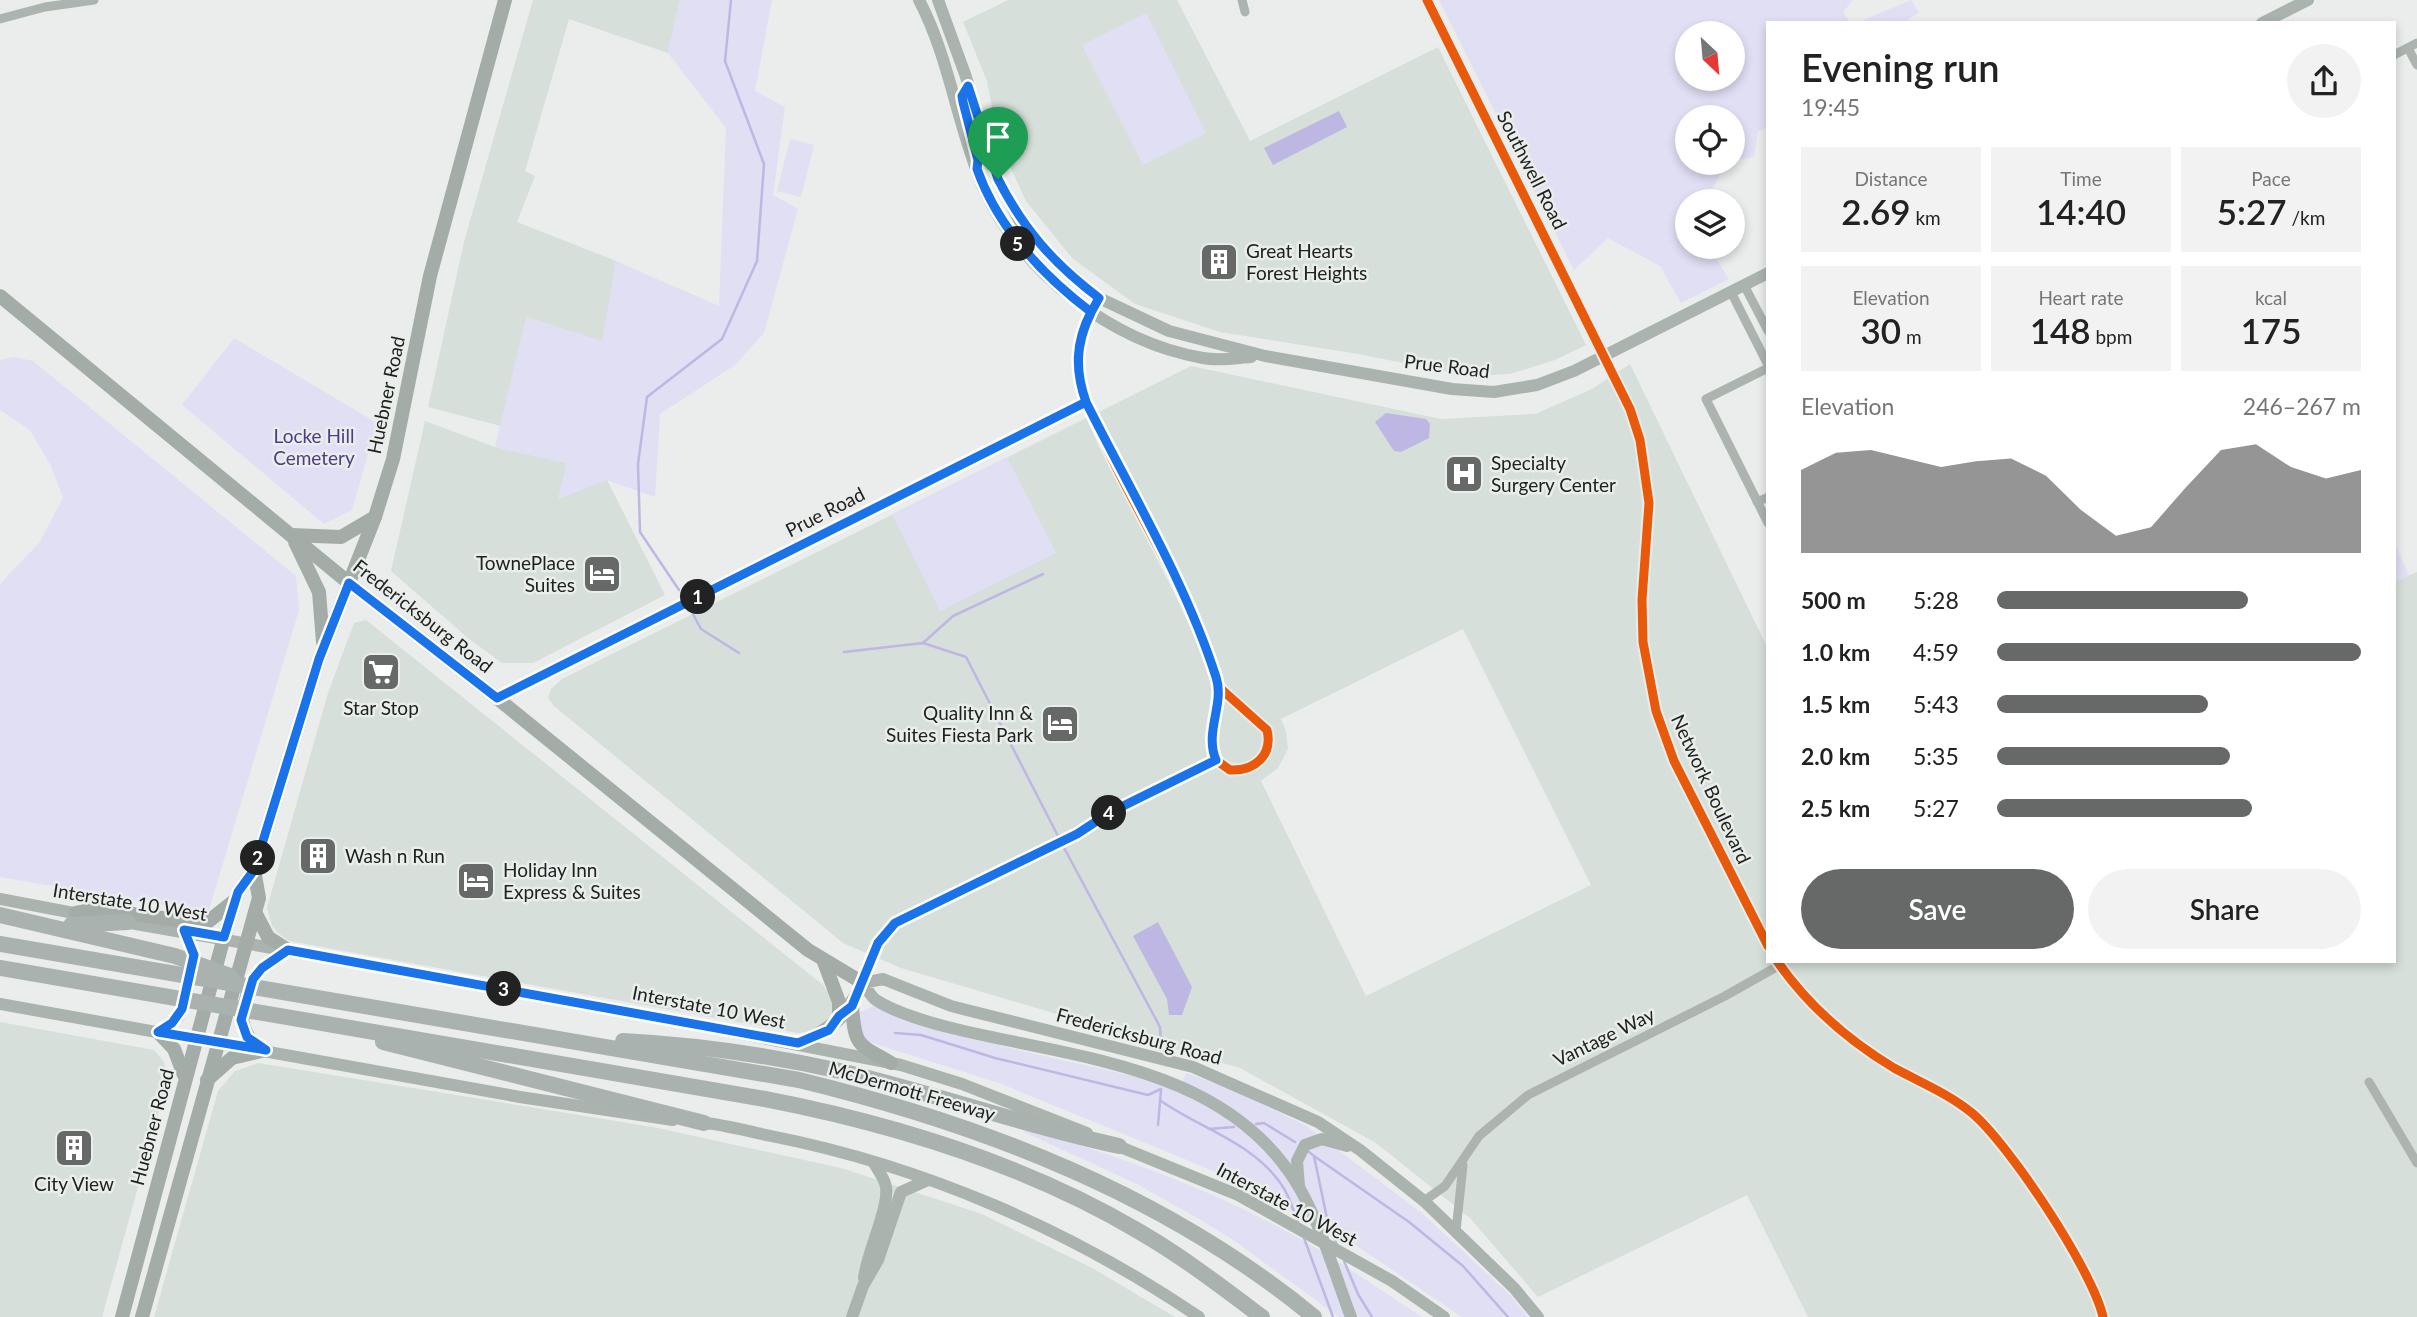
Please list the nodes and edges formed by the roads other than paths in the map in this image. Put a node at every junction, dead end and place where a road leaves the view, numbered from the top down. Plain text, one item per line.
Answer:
1 (94, 0) edge
2 (505, 0) edge
3 (919, 0) edge
4 (937, 0) edge
5 (1242, 0) edge
6 (1427, 0) edge
7 (2308, 0) edge
8 (1245, 12) dead end
9 (0, 19) edge
10 (2266, 21) edge
11 (2413, 45) edge
12 (2396, 54) edge
13 (2417, 65) edge
14 (951, 83) junction
15 (968, 86) junction
16 (977, 169) junction
17 (1019, 220) junction
18 (1766, 274) edge
19 (1744, 285) junction
20 (1731, 292) junction
21 (0, 296) edge
22 (1099, 298) junction
23 (1091, 312) junction
24 (1766, 328) edge
25 (1766, 330) edge
26 (1753, 335) junction
27 (1605, 355) junction
28 (1265, 356) junction
29 (1766, 362) edge
30 (1766, 367) edge
31 (1086, 402) junction
32 (1766, 498) edge
33 (1758, 502) junction
34 (375, 517) junction
35 (1766, 519) edge
36 (291, 534) junction
37 (349, 583) junction
38 (323, 647) junction
39 (1220, 688) junction
40 (497, 698) junction
41 (1216, 760) junction
42 (254, 870) junction
43 (0, 899) edge
44 (235, 900) junction
45 (255, 912) junction
46 (76, 914) junction
47 (0, 917) edge
48 (128, 922) junction
49 (184, 930) junction
50 (224, 937) junction
51 (247, 942) junction
52 (1766, 942) edge
53 (0, 944) edge
54 (288, 950) junction
55 (824, 962) junction
56 (1779, 963) edge
57 (0, 968) edge
58 (863, 983) junction
59 (261, 989) junction
60 (0, 1004) edge
61 (852, 1006) junction
62 (839, 1016) junction
63 (310, 1021) junction
64 (158, 1032) junction
65 (548, 1037) junction
66 (194, 1040) junction
67 (216, 1043) junction
68 (798, 1043) junction
69 (266, 1050) junction
70 (891, 1063) junction
71 (184, 1076) junction
72 (206, 1081) junction
73 (2370, 1082) dead end
74 (704, 1123) junction
75 (1119, 1146) junction
76 (1360, 1150) junction
77 (874, 1163) junction
78 (1464, 1163) junction
79 (2417, 1163) edge
80 (928, 1180) junction
81 (1300, 1188) junction
82 (1424, 1202) junction
83 (1457, 1231) junction
84 (863, 1286) junction
85 (122, 1317) edge
86 (142, 1317) edge
87 (852, 1317) edge
88 (1199, 1317) edge
89 (1262, 1317) edge
90 (1314, 1317) edge
91 (1351, 1317) edge
92 (1444, 1317) edge
93 (1538, 1317) edge
94 (2103, 1317) edge

1 - 9 street
2 - 34 main road, Huebner Road
3 - 14 main road
4 - 14 main road
4 - 15 main road
5 - 8 street
6 - 27 street, Southwell Road
7 - 10 main road
11 - 12 street
11 - 13 street
14 - 16 main road
15 - 16 main road
15 - 17 main road
16 - 17 main road
16 - 23 main road, Prue Road
17 - 22 main road, Prue Road
18 - 19 main road, Prue Road
19 - 20 main road, Prue Road
19 - 24 street
20 - 26 street
20 - 27 main road, Prue Road
21 - 36 main road, Fredericksburg Road
22 - 23 main road
22 - 28 main road, Prue Road
23 - 28 main road, Prue Road
23 - 31 main road
25 - 26 street
26 - 29 street
27 - 28 main road, Prue Road
27 - 52 street, Network Boulevard
30 - 33 street
31 - 39 street
31 - 40 main road, Prue Road
32 - 33 street
33 - 35 street
34 - 36 main road
34 - 37 main road, Huebner Road
36 - 37 main road, Fredericksburg Road
36 - 38 main road
37 - 38 main road, Huebner Road
37 - 40 main road, Fredericksburg Road
38 - 42 main road, Huebner Road
39 - 41 street
39 - 41 street
40 - 55 main road, Fredericksburg Road
41 - 58 street
42 - 44 main road, Huebner Road
42 - 45 main road, Huebner Road
43 - 46 main road, Interstate 10 West
44 - 46 main road
44 - 50 main road, Huebner Road
45 - 51 main road, Huebner Road
45 - 54 main road
46 - 48 main road, Interstate 10 West
47 - 48 highway
47 - 59 highway
48 - 49 main road, Interstate 10 West
49 - 50 main road, Interstate 10 West
49 - 64 main road
50 - 51 main road, Interstate 10 West
50 - 66 main road, Huebner Road
51 - 54 main road, Interstate 10 West
51 - 67 main road, Huebner Road
53 - 59 highway, McDermott Freeway
54 - 68 main road, Interstate 10 West
54 - 69 main road
55 - 58 main road, Fredericksburg Road
55 - 62 main road
56 - 78 street, Vantage Way
56 - 94 street
57 - 63 highway
58 - 61 main road
58 - 76 main road, Fredericksburg Road
58 - 81 main road, Fredericksburg Road
59 - 65 highway, McDermott Freeway
60 - 64 main road
61 - 62 main road
61 - 70 main road
62 - 68 main road
63 - 74 highway
63 - 89 highway
64 - 66 main road
64 - 71 main road
65 - 75 highway
65 - 90 highway, McDermott Freeway
66 - 67 main road
66 - 71 main road, Huebner Road
67 - 69 main road
67 - 72 main road, Huebner Road
68 - 70 main road, Interstate 10 West
69 - 72 main road
69 - 74 main road
70 - 75 main road, Interstate 10 West
71 - 85 main road, Huebner Road
72 - 86 main road, Huebner Road
73 - 79 street
74 - 77 main road
75 - 92 main road, Interstate 10 West
76 - 81 main road
76 - 82 main road, Fredericksburg Road
77 - 80 main road
77 - 84 main road
78 - 82 street, Vantage Way
78 - 83 street, Vantage Way
80 - 84 main road
80 - 88 main road
81 - 91 main road, Fredericksburg Road
82 - 83 main road, Fredericksburg Road
83 - 93 main road, Fredericksburg Road
84 - 87 main road

